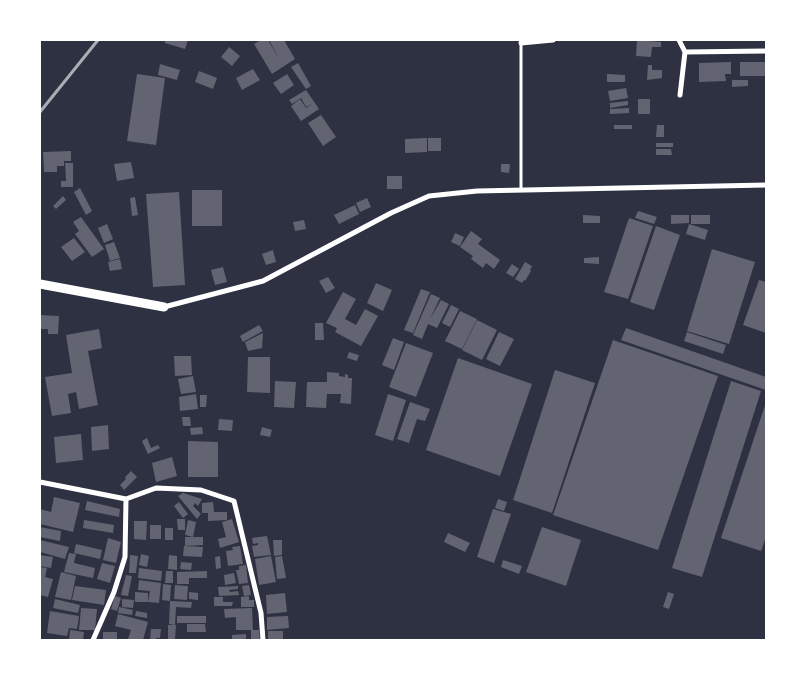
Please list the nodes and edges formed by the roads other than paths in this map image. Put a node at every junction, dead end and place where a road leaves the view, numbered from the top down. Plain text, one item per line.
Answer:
1 (553, 40) edge
2 (679, 40) edge
3 (521, 41) edge
4 (766, 51) edge
5 (685, 52) junction
6 (680, 95) dead end
7 (766, 185) edge
8 (521, 190) junction
9 (40, 284) edge
10 (164, 307) joint
11 (40, 482) edge
12 (126, 499) junction
13 (93, 640) edge
14 (263, 640) edge

1 - 3 street
2 - 5 street
3 - 8 lane
4 - 5 street
5 - 6 street
7 - 8 street
8 - 10 street
9 - 10 street
11 - 12 street
12 - 13 street
12 - 14 street

